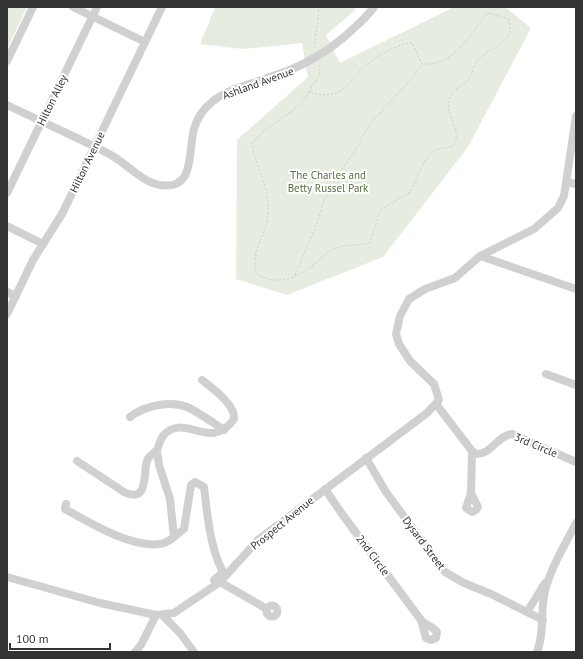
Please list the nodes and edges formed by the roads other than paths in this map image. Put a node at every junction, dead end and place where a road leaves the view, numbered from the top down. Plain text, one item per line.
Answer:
1 (33, 7) edge
2 (73, 7) edge
3 (97, 7) edge
4 (162, 7) edge
5 (374, 7) edge
6 (93, 17) junction
7 (145, 42) junction
8 (7, 61) edge
9 (7, 105) edge
10 (576, 116) edge
11 (42, 122) junction
12 (95, 148) junction
13 (566, 182) junction
14 (576, 184) edge
15 (7, 193) edge
16 (7, 226) edge
17 (43, 244) junction
18 (480, 256) junction
19 (576, 289) edge
20 (7, 292) edge
21 (16, 296) junction
22 (7, 314) edge
23 (546, 374) dead end
24 (202, 380) dead end
25 (576, 385) edge
26 (436, 404) junction
27 (130, 417) dead end
28 (224, 430) junction
29 (157, 451) junction
30 (472, 451) junction
31 (366, 458) junction
32 (77, 461) dead end
33 (576, 462) edge
34 (326, 489) junction
35 (471, 493) dead end
36 (66, 504) dead end
37 (576, 523) edge
38 (174, 538) junction
39 (550, 574) junction
40 (7, 577) edge
41 (220, 582) junction
42 (194, 601) junction
43 (267, 609) dead end
44 (527, 612) junction
45 (160, 615) junction
46 (422, 620) dead end
47 (543, 620) junction
48 (135, 652) edge
49 (194, 652) edge
50 (537, 652) edge

1 - 8 street
2 - 6 street
3 - 6 street, Hilton Alley
4 - 7 street, Hilton Avenue
5 - 12 street, Ashland Avenue
6 - 7 street
6 - 11 street, Hilton Alley
7 - 12 street, Hilton Avenue
9 - 11 street, Ashland Avenue
10 - 13 street
11 - 12 street, Ashland Avenue
11 - 15 street, Hilton Alley
12 - 17 street, Hilton Avenue
13 - 14 street
13 - 18 street
16 - 17 street
17 - 21 street, Hilton Avenue
18 - 19 street
18 - 26 street
20 - 21 street
21 - 22 street, Hilton Avenue
23 - 25 street
24 - 28 street
26 - 30 street
26 - 31 street, Prospect Avenue
27 - 28 street
28 - 29 street
29 - 32 street
29 - 38 street
30 - 33 street, 3rd Circle
30 - 35 street
31 - 34 street, Prospect Avenue
31 - 44 street, Dysard Street
34 - 41 street, Prospect Avenue
34 - 46 street, 2nd Circle
36 - 38 street
37 - 39 street
38 - 42 street
39 - 44 street
39 - 47 street
40 - 45 street
41 - 42 street, Prospect Avenue
41 - 43 street
42 - 45 street, Prospect Avenue
44 - 47 street, Dysard Street
45 - 48 street
45 - 49 street
47 - 50 street

